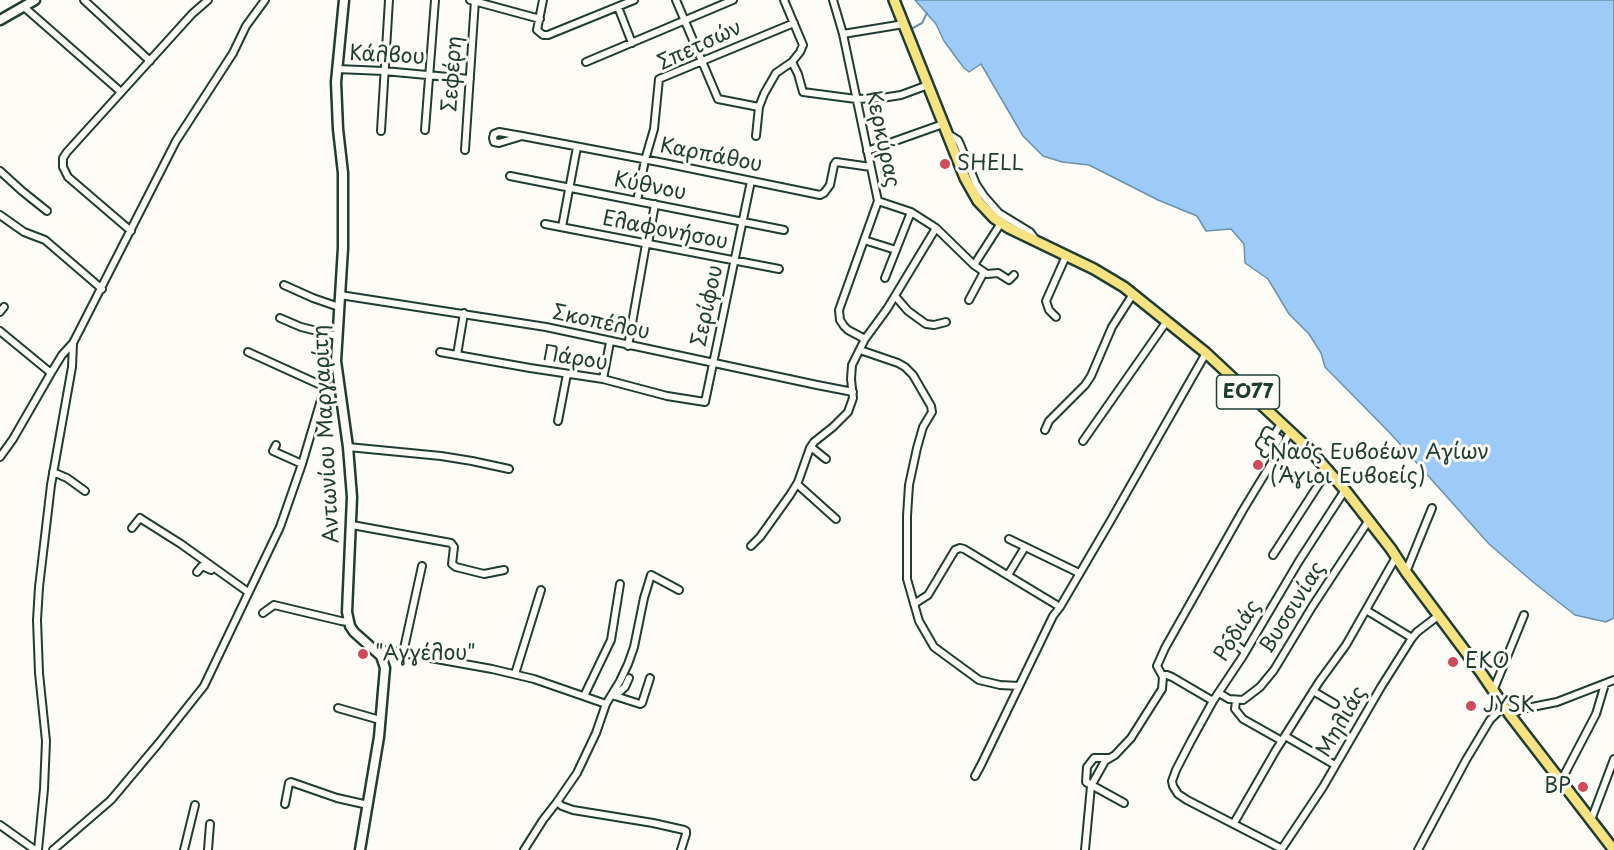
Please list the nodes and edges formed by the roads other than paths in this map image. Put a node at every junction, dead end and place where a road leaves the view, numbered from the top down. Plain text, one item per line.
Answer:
1 (35, 0) edge
2 (84, 0) edge
3 (208, 0) edge
4 (266, 0) edge
5 (344, 0) edge
6 (389, 0) edge
7 (435, 0) edge
8 (473, 0) edge
9 (543, 0) edge
10 (634, 0) edge
11 (675, 0) edge
12 (733, 0) edge
13 (784, 0) edge
14 (832, 0) edge
15 (894, 0) edge
16 (199, 2) edge
17 (24, 6) junction
18 (618, 7) junction
19 (540, 19) junction
20 (0, 20) edge
21 (684, 21) junction
22 (794, 23) junction
23 (904, 24) junction
24 (843, 34) junction
25 (632, 43) junction
26 (150, 61) junction
27 (701, 61) junction
28 (586, 62) dead end
29 (792, 63) junction
30 (337, 69) junction
31 (384, 71) junction
32 (429, 75) junction
33 (470, 80) junction
34 (928, 85) junction
35 (121, 92) junction
36 (856, 99) junction
37 (759, 107) junction
38 (943, 124) junction
39 (425, 130) dead end
40 (381, 131) dead end
41 (947, 134) junction
42 (522, 136) dead end
43 (756, 136) dead end
44 (577, 147) junction
45 (465, 150) dead end
46 (867, 151) junction
47 (645, 160) junction
48 (871, 167) junction
49 (0, 171) edge
50 (510, 176) dead end
51 (751, 181) junction
52 (569, 187) junction
53 (637, 201) junction
54 (878, 201) junction
55 (655, 204) junction
56 (47, 211) dead end
57 (911, 212) junction
58 (0, 215) edge
59 (742, 222) junction
60 (1000, 223) junction
61 (545, 224) dead end
62 (562, 227) junction
63 (936, 228) junction
64 (784, 230) dead end
65 (131, 231) junction
66 (864, 240) junction
67 (1038, 243) junction
68 (647, 244) junction
69 (896, 250) junction
70 (1066, 256) junction
71 (734, 261) junction
72 (974, 265) junction
73 (778, 269) dead end
74 (984, 272) junction
75 (1014, 275) dead end
76 (885, 278) dead end
77 (284, 285) dead end
78 (102, 289) junction
79 (1133, 294) junction
80 (340, 295) junction
81 (895, 296) junction
82 (969, 300) dead end
83 (339, 307) junction
84 (464, 313) junction
85 (1056, 317) dead end
86 (280, 318) dead end
87 (1167, 321) junction
88 (946, 322) dead end
89 (0, 331) edge
90 (337, 336) junction
91 (865, 339) junction
92 (73, 342) junction
93 (609, 342) junction
94 (628, 346) junction
95 (860, 350) junction
96 (248, 352) dead end
97 (440, 352) dead end
98 (1206, 353) junction
99 (457, 355) junction
100 (336, 361) junction
101 (713, 364) junction
102 (51, 373) junction
103 (567, 374) junction
104 (603, 379) junction
105 (325, 387) junction
106 (853, 392) junction
107 (705, 402) joint
108 (558, 421) dead end
109 (1282, 422) junction
110 (1045, 430) dead end
111 (1290, 431) junction
112 (1265, 435) dead end
113 (1274, 435) junction
114 (1083, 441) dead end
115 (1262, 441) dead end
116 (1277, 442) dead end
117 (276, 445) dead end
118 (348, 447) junction
119 (811, 447) junction
120 (2, 449) edge
121 (1268, 450) dead end
122 (0, 457) edge
123 (826, 459) dead end
124 (302, 464) junction
125 (509, 469) dead end
126 (1328, 470) junction
127 (54, 472) junction
128 (797, 484) junction
129 (1345, 490) junction
130 (85, 491) dead end
131 (1432, 508) dead end
132 (836, 519) dead end
133 (1369, 520) junction
134 (352, 525) junction
135 (132, 528) dead end
136 (1010, 539) dead end
137 (752, 546) dead end
138 (1025, 547) junction
139 (1273, 555) dead end
140 (1396, 557) junction
141 (422, 566) dead end
142 (504, 570) dead end
143 (197, 572) dead end
144 (1079, 573) junction
145 (1406, 573) junction
146 (1008, 575) junction
147 (620, 584) dead end
148 (542, 590) dead end
149 (679, 590) dead end
150 (248, 594) junction
151 (915, 604) junction
152 (1060, 607) junction
153 (1366, 610) junction
154 (263, 613) dead end
155 (1524, 615) dead end
156 (1438, 616) junction
157 (348, 622) junction
158 (1227, 637) dead end
159 (1412, 638) junction
160 (1245, 652) junction
161 (378, 653) junction
162 (403, 653) junction
163 (515, 674) junction
164 (1162, 675) junction
165 (629, 678) dead end
166 (650, 678) dead end
167 (1614, 680) edge
168 (1605, 684) junction
169 (1019, 686) junction
170 (1313, 691) junction
171 (1493, 691) junction
172 (1219, 693) junction
173 (614, 695) junction
174 (584, 696) junction
175 (1213, 701) junction
176 (1236, 701) junction
177 (606, 704) junction
178 (1335, 704) dead end
179 (338, 708) dead end
180 (1508, 711) junction
181 (380, 720) junction
182 (1283, 739) junction
183 (1109, 758) junction
184 (1614, 759) edge
185 (1335, 765) junction
186 (975, 776) dead end
187 (1561, 781) junction
188 (1091, 786) junction
189 (557, 802) junction
190 (1124, 803) dead end
191 (285, 804) dead end
192 (368, 805) junction
193 (195, 806) dead end
194 (1591, 820) junction
195 (210, 824) dead end
196 (1234, 824) junction
197 (0, 825) edge
198 (25, 848) edge
199 (1281, 849) edge
200 (36, 850) edge
201 (53, 850) edge
202 (184, 850) edge
203 (208, 850) edge
204 (360, 850) edge
205 (524, 850) edge
206 (681, 850) edge
207 (1085, 850) edge
208 (1418, 850) edge
209 (1614, 850) edge

1 - 17 street
2 - 26 street
3 - 16 street
4 - 65 street
5 - 30 street, Αντωνίου Μαργαρίτη
6 - 31 street
7 - 32 street
8 - 19 street
8 - 33 street, Σεφέρη
9 - 19 street
10 - 18 street
11 - 21 street
12 - 21 street
13 - 22 street
14 - 24 street, Κερκύρας
15 - 23 main road, ΕΟ77
16 - 26 street
17 - 20 street
17 - 35 street
18 - 19 street
18 - 25 street
21 - 25 street
21 - 27 street
22 - 27 street, Σπετσών
22 - 29 street
23 - 24 street
23 - 34 main road, ΕΟ77
24 - 36 street, Κερκύρας
25 - 28 street
26 - 35 street
27 - 37 street
27 - 47 street, Σπετσών
29 - 36 street
29 - 37 street
30 - 31 street, Κάλβου
30 - 80 street, Αντωνίου Μαργαρίτη
31 - 32 street, Κάλβου
31 - 40 street
32 - 33 street, Κάλβου
32 - 39 street
33 - 45 street, Σεφέρη
34 - 36 street
34 - 38 main road, ΕΟ77
35 - 65 street
36 - 46 street, Κερκύρας
37 - 43 street
38 - 41 main road, ΕΟ77
38 - 46 street
41 - 60 main road, ΕΟ77
41 - 67 street
42 - 44 street, Καρπάθου
44 - 47 street, Καρπάθου
44 - 52 street
46 - 48 street, Κερκύρας
47 - 51 street, Καρπάθου
47 - 53 street
48 - 51 street, Καρπάθου
48 - 54 street, Κερκύρας
49 - 56 street
50 - 52 street, Κύθνου
51 - 59 street, Σερίφου
52 - 53 street, Κύθνου
52 - 62 street
53 - 55 street, Κύθνου
54 - 57 street
54 - 66 street, Κερκύρας
55 - 59 street, Κύθνου
55 - 68 street
57 - 63 street
57 - 69 street
58 - 78 street
59 - 64 street, Κύθνου
59 - 71 street, Σερίφου
60 - 67 main road, ΕΟ77
60 - 72 street
61 - 62 street, Ελαφονήσου
62 - 68 street, Ελαφονήσου
63 - 72 street
63 - 81 street
65 - 78 street
66 - 69 street
66 - 91 street, Κερκύρας
67 - 70 main road, ΕΟ77
68 - 71 street, Ελαφονήσου
68 - 94 street
69 - 76 street
70 - 79 main road, ΕΟ77
70 - 85 street
71 - 73 street, Ελαφονήσου
71 - 101 street, Σερίφου
72 - 74 street
74 - 75 street
74 - 82 street
77 - 83 street
78 - 92 street
79 - 87 main road, ΕΟ77
79 - 110 street
80 - 83 street, Αντωνίου Μαργαρίτη
80 - 84 street, Σκοπέλου
81 - 88 street
81 - 91 street
83 - 90 street, Αντωνίου Μαργαρίτη
84 - 93 street, Σκοπέλου
84 - 99 street
86 - 90 street
87 - 98 main road, ΕΟ77
87 - 114 street
89 - 102 street
90 - 100 street, Αντωνίου Μαργαρίτη
91 - 95 street
92 - 102 street
92 - 127 street
93 - 94 street, Σκοπέλου
93 - 104 street
94 - 101 street, Σκοπέλου
95 - 106 street
95 - 151 street
96 - 105 street
97 - 99 street, Πάρου
98 - 109 main road, ΕΟ77
98 - 144 street
99 - 103 street, Πάρου
100 - 105 street
100 - 118 street, Αντωνίου Μαργαρίτη
101 - 106 street, Σκοπέλου
101 - 107 street, Σερίφου
102 - 120 street
103 - 104 street, Πάρου
103 - 108 street
104 - 107 street, Πάρου
105 - 124 street
106 - 119 street
109 - 111 main road, ΕΟ77
109 - 113 street
111 - 126 main road, ΕΟ77
111 - 164 street
112 - 113 street
113 - 116 street
115 - 121 street
117 - 124 street
118 - 125 street
118 - 134 street, Αντωνίου Μαργαρίτη
119 - 123 street
119 - 128 street
120 - 122 street
124 - 150 street
126 - 129 main road, ΕΟ77
126 - 139 street
127 - 130 street
127 - 200 street
128 - 132 street
128 - 137 street
129 - 133 main road, ΕΟ77
129 - 160 street, Ροδιάς
131 - 145 street
133 - 140 main road, ΕΟ77
133 - 176 street, Βυσσινίας
134 - 142 street
134 - 157 street, Αντωνίου Μαργαρίτη
135 - 150 street
136 - 138 street
138 - 144 street
138 - 146 street
140 - 145 main road, ΕΟ77
140 - 153 street
141 - 162 street
143 - 150 street
144 - 152 street
145 - 156 main road, ΕΟ77
146 - 151 street
146 - 152 street
147 - 174 street
148 - 163 street
149 - 173 street
150 - 201 street
151 - 169 street
152 - 169 street
153 - 159 street
153 - 170 street
154 - 157 street
155 - 171 street
156 - 159 street, Μηλιάς
156 - 171 main road, ΕΟ77
157 - 161 street
158 - 160 street
159 - 185 street, Μηλιάς
160 - 172 street, Ροδιάς
161 - 162 street
161 - 181 street
162 - 163 street
163 - 174 street
164 - 175 street
164 - 183 street
165 - 173 street
166 - 173 street
167 - 168 street
168 - 180 street
168 - 187 street
169 - 186 street
170 - 178 street
170 - 182 street
171 - 180 main road, ΕΟ77
172 - 175 street, Ροδιάς
172 - 176 street
173 - 177 street
174 - 177 street
175 - 196 street, Ροδιάς
176 - 182 street
177 - 189 street
179 - 181 street
180 - 187 main road, ΕΟ77
180 - 208 street
181 - 192 street
182 - 185 street
182 - 196 street
183 - 188 street
183 - 188 street
184 - 194 street
185 - 199 street, Μηλιάς
187 - 194 main road, ΕΟ77
188 - 190 street
188 - 207 street
189 - 205 street
189 - 206 street
191 - 192 street
192 - 204 street
193 - 202 street
194 - 209 main road, ΕΟ77
195 - 203 street
196 - 199 street
197 - 198 street
198 - 200 street

